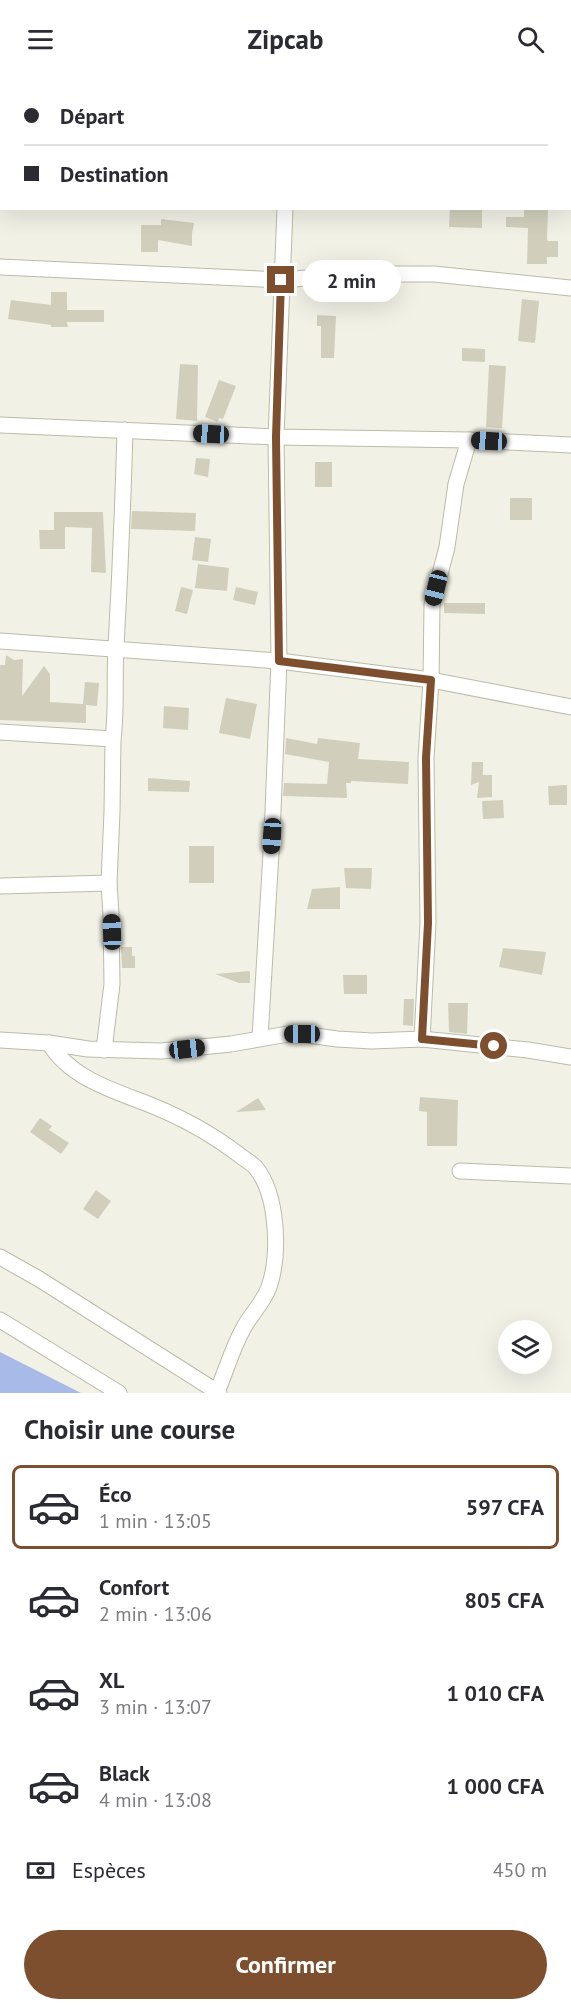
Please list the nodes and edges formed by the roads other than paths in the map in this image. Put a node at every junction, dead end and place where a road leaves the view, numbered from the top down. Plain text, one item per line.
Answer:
1 (285, 210) edge
2 (0, 267) edge
3 (281, 280) junction
4 (571, 288) edge
5 (0, 425) edge
6 (124, 430) junction
7 (276, 437) junction
8 (469, 440) junction
9 (571, 445) edge
10 (0, 641) edge
11 (116, 650) junction
12 (279, 661) junction
13 (431, 680) junction
14 (571, 706) edge
15 (0, 732) edge
16 (113, 739) junction
17 (109, 883) junction
18 (0, 886) edge
19 (260, 1038) junction
20 (422, 1039) junction
21 (0, 1040) edge
22 (49, 1043) junction
23 (104, 1050) junction
24 (571, 1057) edge
25 (460, 1171) dead end
26 (571, 1176) edge
27 (0, 1257) edge
28 (0, 1320) edge
29 (218, 1392) edge
30 (119, 1393) edge

1 - 3 street
2 - 3 street
3 - 4 street
3 - 7 street
5 - 6 street
6 - 7 street
6 - 11 street
7 - 8 street
7 - 12 street
8 - 9 street
8 - 13 street
10 - 11 street
11 - 12 street
11 - 16 street
12 - 13 street
12 - 19 street
13 - 14 street
13 - 20 street
15 - 16 street
16 - 17 street
17 - 18 street
17 - 23 street
19 - 20 street
19 - 23 street
20 - 24 street
21 - 22 street
22 - 23 street
22 - 29 street
25 - 26 street
27 - 29 street
28 - 30 street

